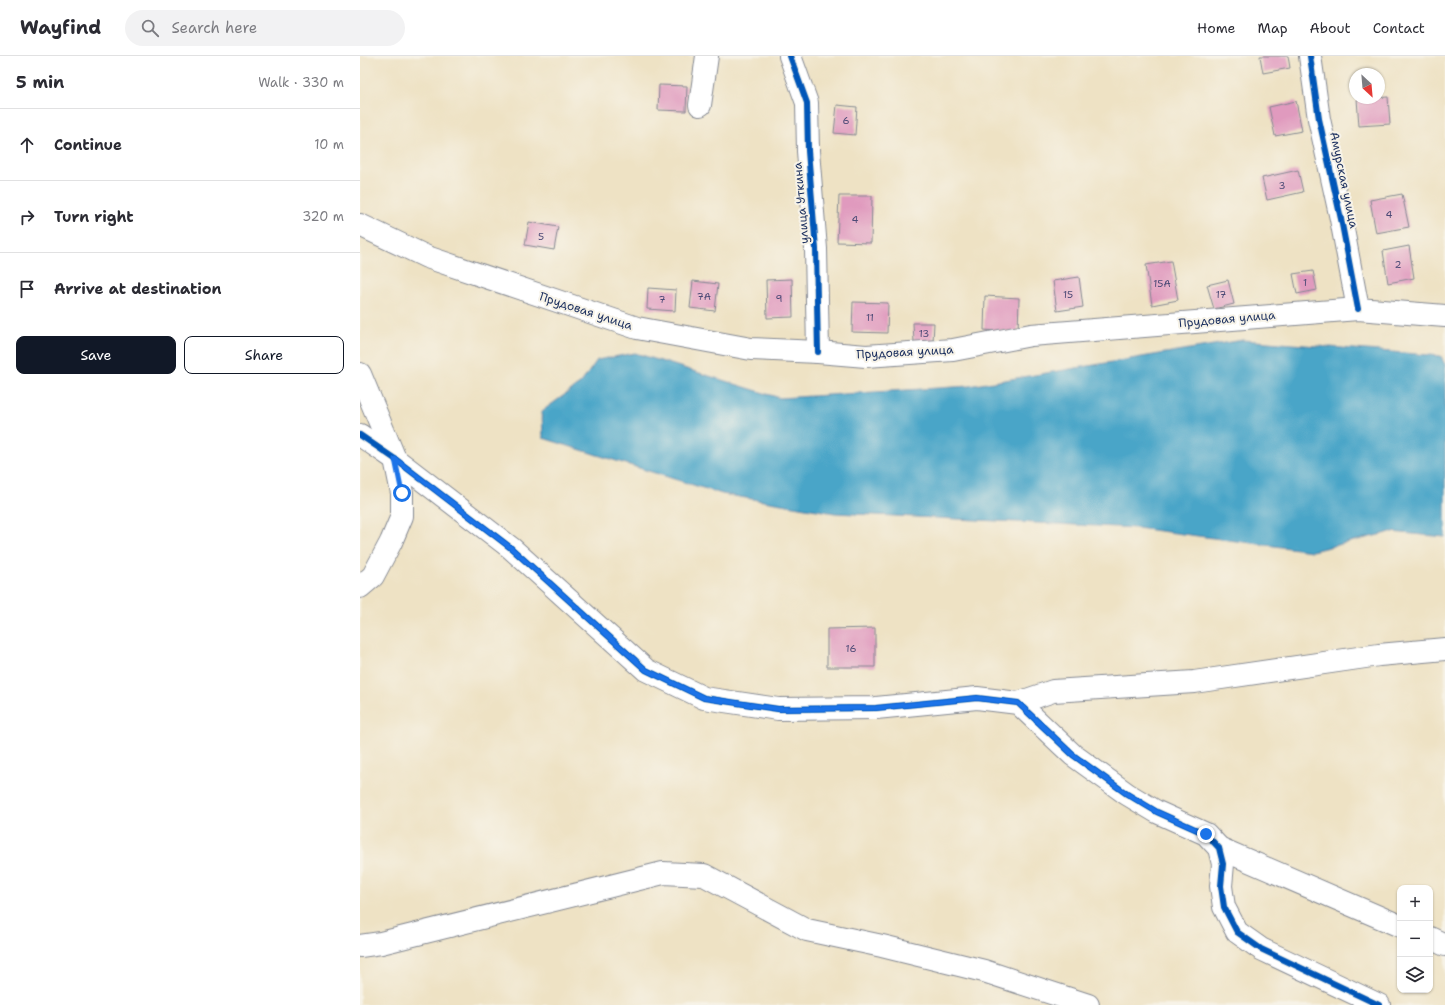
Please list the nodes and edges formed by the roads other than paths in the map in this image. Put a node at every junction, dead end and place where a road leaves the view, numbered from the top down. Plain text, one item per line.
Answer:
1 (707, 56) edge
2 (790, 56) edge
3 (1310, 56) edge
4 (700, 105) dead end
5 (360, 225) edge
6 (1358, 309) junction
7 (1445, 316) edge
8 (818, 352) junction
9 (360, 374) edge
10 (360, 435) edge
11 (395, 459) junction
12 (360, 587) edge
13 (1445, 649) edge
14 (1018, 703) junction
15 (1220, 848) junction
16 (1397, 925) edge
17 (1433, 939) edge
18 (1445, 945) edge
19 (360, 946) edge
20 (1088, 1005) edge
21 (1379, 1005) edge

1 - 4 street
2 - 8 street, улица Уткина
3 - 6 street, Амурская улица
5 - 8 street, Прудовая улица
6 - 7 street, Прудовая улица
6 - 8 street, Прудовая улица
9 - 11 street
10 - 11 street
11 - 12 street
11 - 14 street
13 - 14 street
14 - 15 street
15 - 16 street
15 - 21 street
17 - 18 street
19 - 20 street

